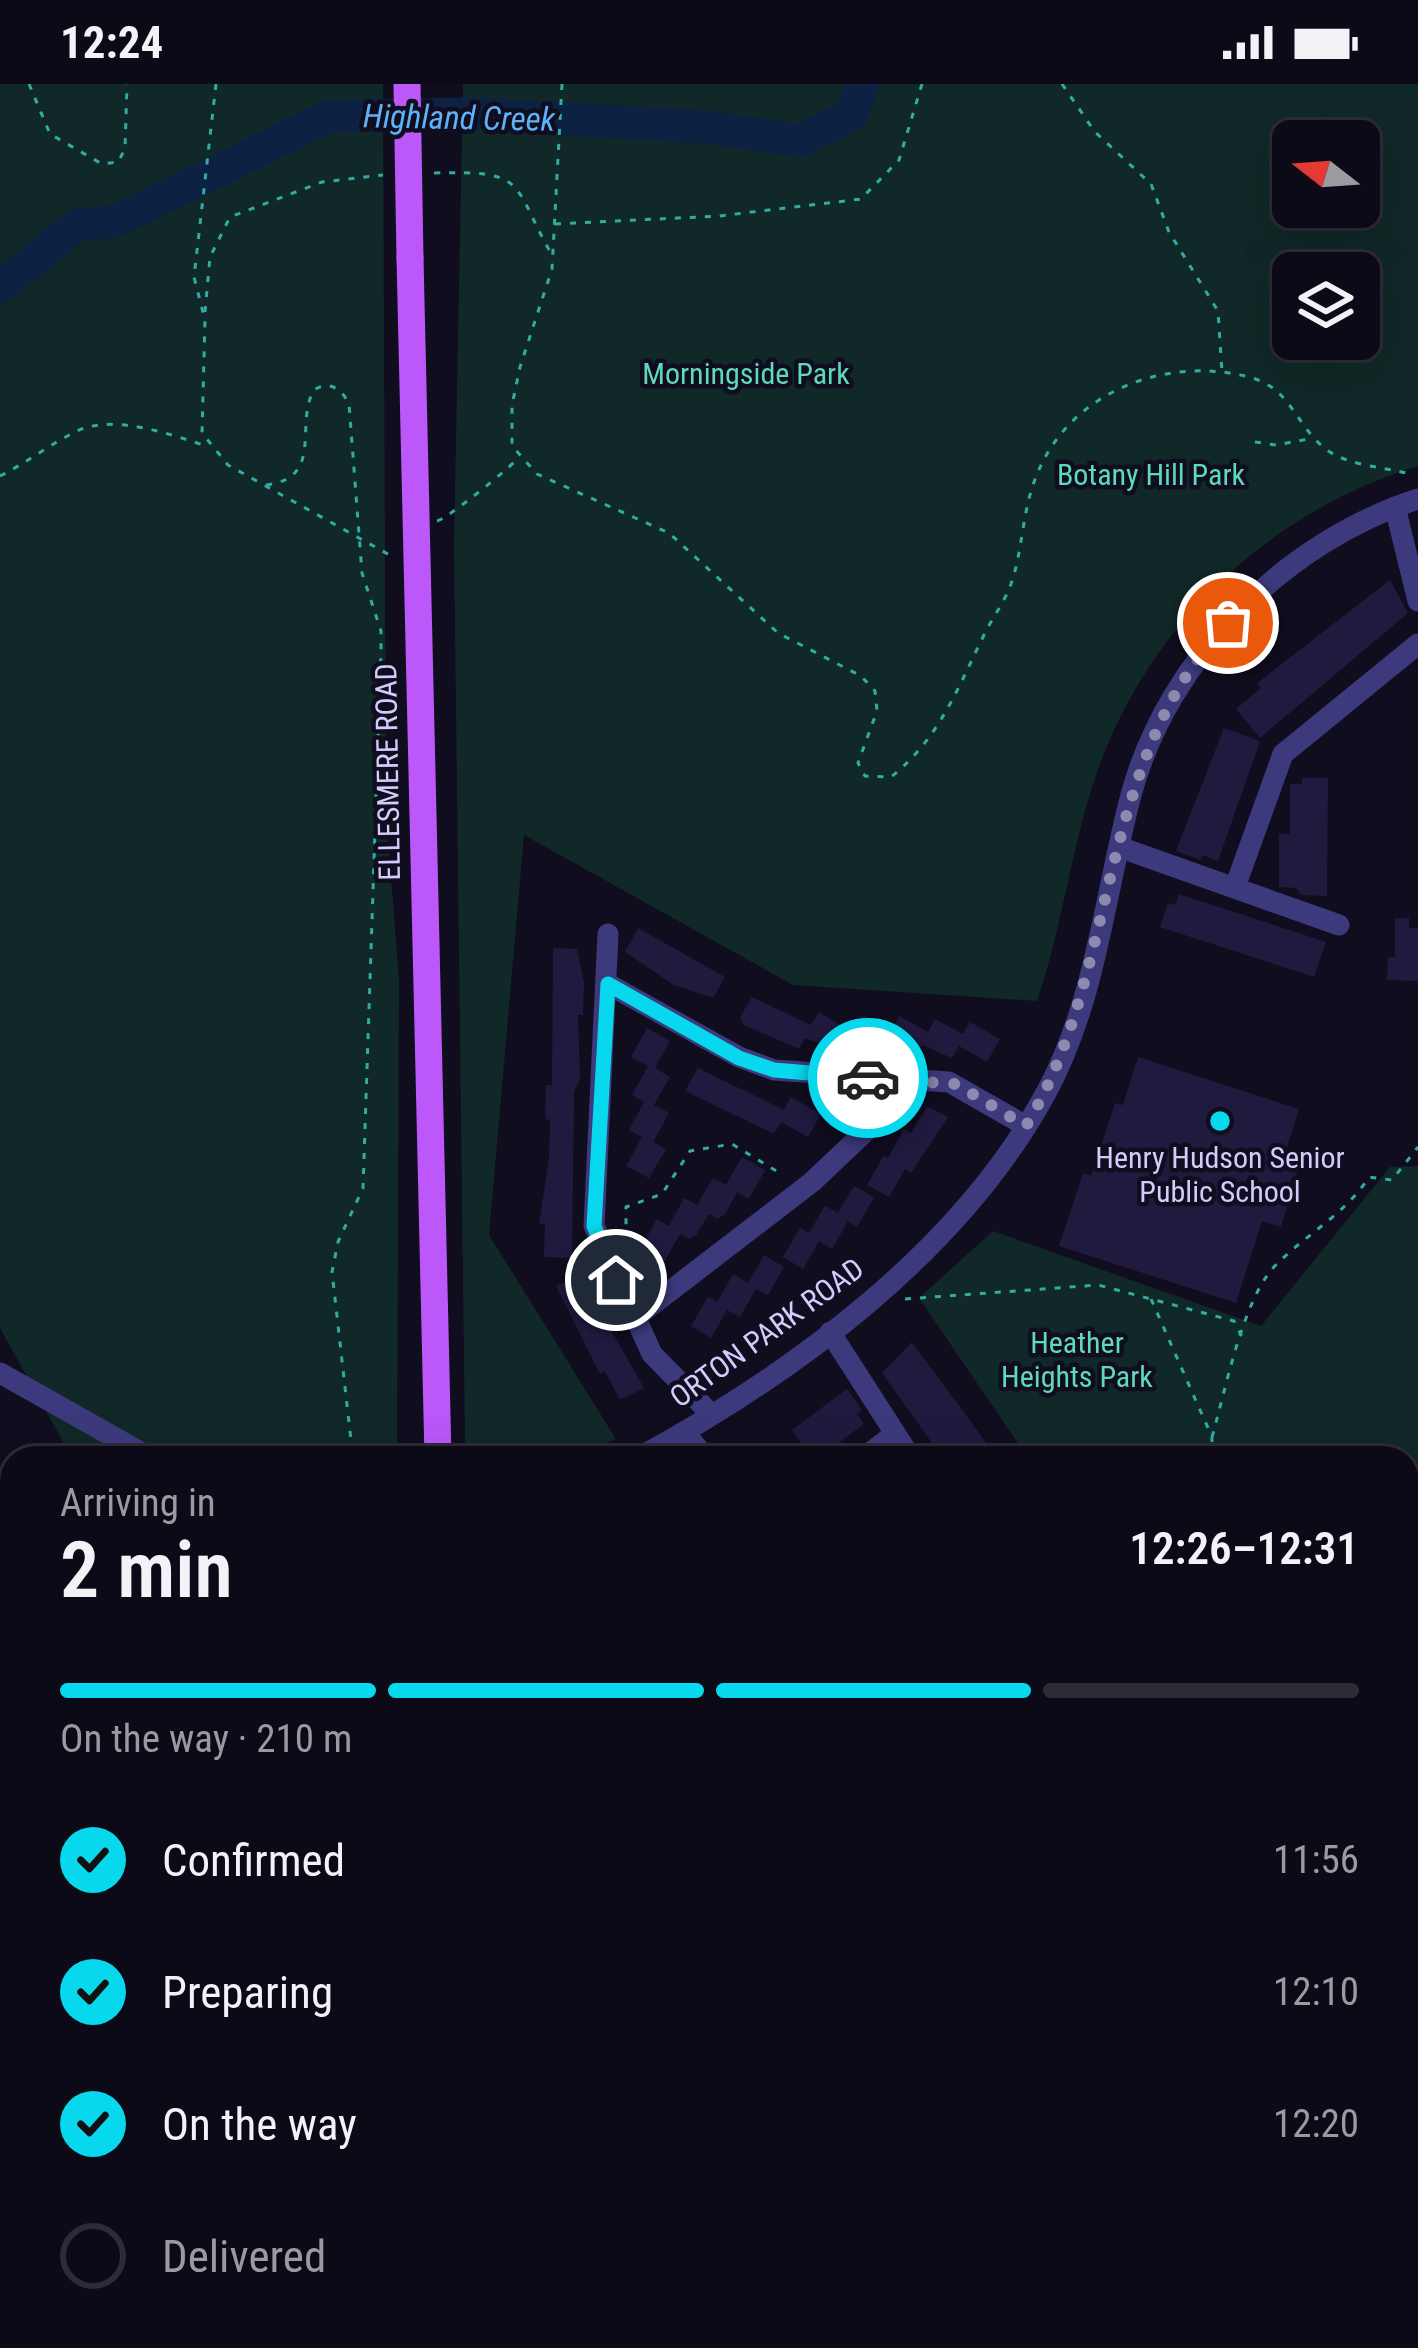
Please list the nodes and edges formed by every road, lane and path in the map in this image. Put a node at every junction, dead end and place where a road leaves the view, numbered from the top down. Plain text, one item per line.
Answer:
1 (28, 84) edge
2 (127, 84) edge
3 (216, 84) edge
4 (407, 84) edge
5 (562, 84) edge
6 (922, 84) edge
7 (1062, 84) edge
8 (420, 173) dead end
9 (397, 174) dead end
10 (553, 220) junction
11 (553, 256) junction
12 (205, 320) junction
13 (1222, 373) junction
14 (1316, 437) junction
15 (1255, 442) dead end
16 (208, 447) junction
17 (518, 458) junction
18 (0, 476) edge
19 (266, 484) junction
20 (1415, 492) edge
21 (1394, 507) junction
22 (415, 525) junction
23 (361, 541) junction
24 (416, 570) junction
25 (1418, 601) edge
26 (1418, 644) edge
27 (1119, 847) junction
28 (1235, 887) junction
29 (1339, 925) dead end
30 (608, 934) dead end
31 (608, 984) junction
32 (894, 1080) junction
33 (1026, 1126) junction
34 (1418, 1147) edge
35 (796, 1194) junction
36 (598, 1239) junction
37 (1150, 1297) junction
38 (870, 1298) junction
39 (635, 1318) junction
40 (830, 1332) junction
41 (1242, 1337) junction
42 (0, 1372) edge
43 (711, 1414) junction
44 (684, 1432) junction
45 (895, 1435) junction
46 (1212, 1437) junction
47 (130, 1446) edge
48 (352, 1446) edge
49 (438, 1446) edge
50 (659, 1446) edge
51 (696, 1446) edge
52 (880, 1446) edge
53 (902, 1446) edge
54 (1212, 1446) edge

1 - 2 path
3 - 12 path
4 - 22 main road, ELLESMERE ROAD, bridge
5 - 10 path
6 - 10 path
7 - 13 path
8 - 11 path
9 - 12 path
10 - 11 path
11 - 17 path
12 - 16 path
13 - 14 path
13 - 17 path
14 - 15 path
14 - 20 path
16 - 18 path
16 - 19 path
17 - 22 path
19 - 23 path
19 - 23 path
20 - 21 street, ORTON PARK ROAD
21 - 25 street
21 - 27 street, ORTON PARK ROAD
22 - 24 main road, ELLESMERE ROAD
23 - 24 path
23 - 48 path
24 - 49 main road, ELLESMERE ROAD
26 - 28 street
27 - 28 street
27 - 33 street, ORTON PARK ROAD
28 - 29 street
30 - 31 street
31 - 32 street
31 - 36 street
32 - 33 street
32 - 35 street
33 - 38 street, ORTON PARK ROAD
34 - 41 path
35 - 36 path
35 - 39 street
36 - 39 street
37 - 38 path
37 - 41 path
37 - 46 path
38 - 40 street, ORTON PARK ROAD
39 - 43 street
40 - 43 street, ORTON PARK ROAD
40 - 45 street
41 - 46 path
42 - 47 street
43 - 44 street, ORTON PARK ROAD
44 - 50 street, ORTON PARK ROAD
44 - 51 street
45 - 52 street
45 - 53 street
46 - 54 path

